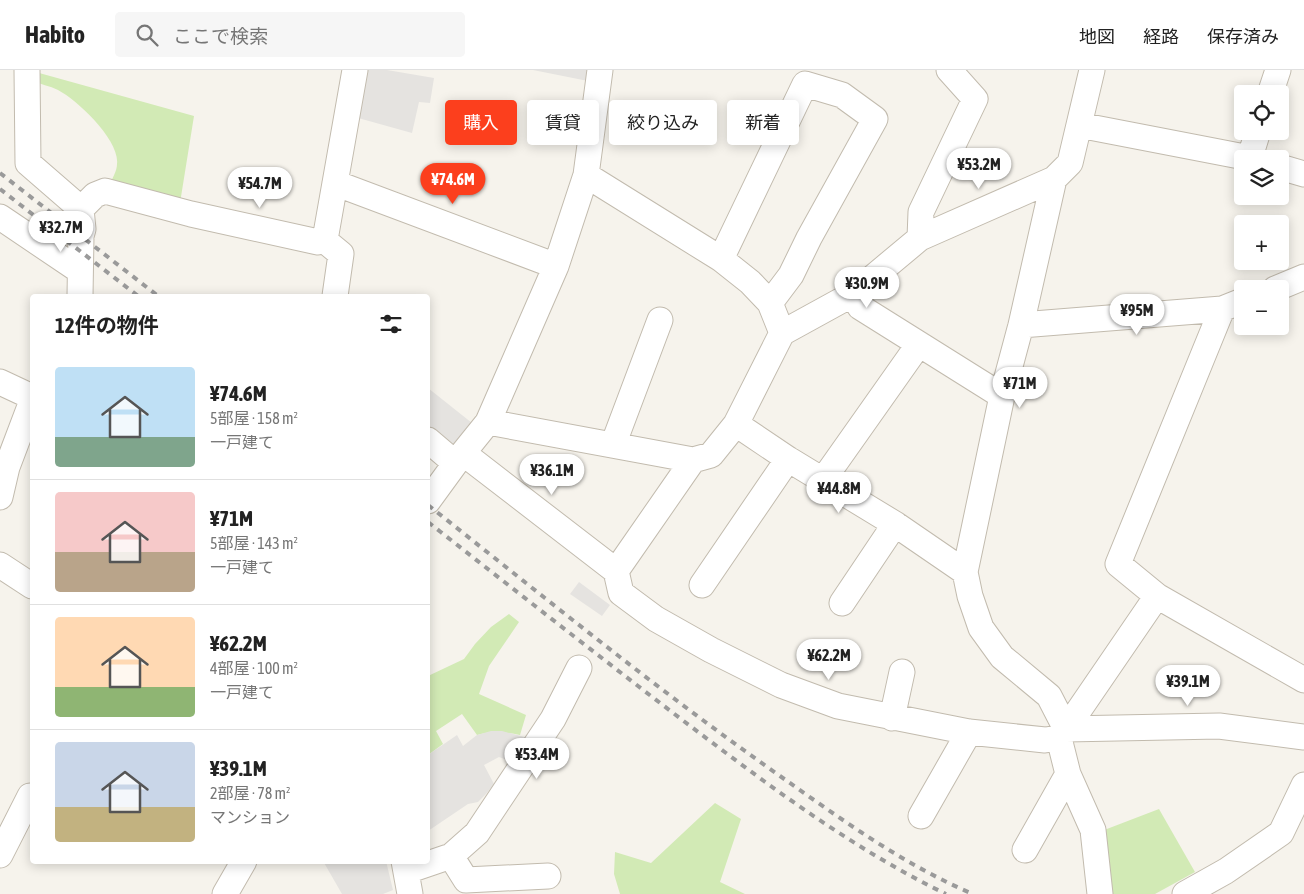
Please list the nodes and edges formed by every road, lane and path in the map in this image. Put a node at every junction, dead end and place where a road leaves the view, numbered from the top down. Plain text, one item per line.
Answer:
1 (27, 70) edge
2 (355, 70) edge
3 (600, 70) edge
4 (949, 70) edge
5 (1092, 70) edge
6 (1278, 70) edge
7 (1273, 85) edge
8 (1079, 125) junction
9 (1234, 155) edge
10 (1289, 170) edge
11 (1304, 174) edge
12 (586, 175) junction
13 (1054, 179) junction
14 (335, 183) junction
15 (81, 209) junction
16 (2, 223) edge
17 (920, 238) junction
18 (324, 240) junction
19 (721, 259) junction
20 (556, 266) junction
21 (1304, 277) edge
22 (80, 282) edge
23 (1289, 283) edge
24 (97, 294) edge
25 (335, 294) edge
26 (853, 294) junction
27 (770, 303) junction
28 (1232, 305) edge
29 (660, 320) dead end
30 (1021, 325) junction
31 (782, 333) junction
32 (919, 344) junction
33 (0, 382) edge
34 (1002, 396) junction
35 (30, 409) edge
36 (30, 412) edge
37 (488, 422) junction
38 (736, 424) junction
39 (430, 441) edge
40 (613, 445) junction
41 (459, 458) junction
42 (788, 459) junction
43 (692, 460) junction
44 (3, 465) edge
45 (823, 480) junction
46 (0, 497) edge
47 (430, 498) edge
48 (895, 524) junction
49 (0, 565) edge
50 (616, 571) junction
51 (965, 572) junction
52 (30, 585) edge
53 (702, 585) dead end
54 (1157, 596) junction
55 (842, 603) dead end
56 (579, 668) dead end
57 (902, 672) dead end
58 (1304, 680) edge
59 (892, 718) junction
60 (969, 732) junction
61 (1062, 734) junction
62 (1304, 736) edge
63 (1068, 774) junction
64 (1304, 785) edge
65 (30, 796) dead end
66 (922, 816) dead end
67 (1025, 850) dead end
68 (0, 856) edge
69 (451, 856) junction
70 (242, 864) edge
71 (407, 876) edge
72 (548, 876) dead end
73 (225, 894) edge
74 (1100, 894) edge
75 (1185, 894) edge

1 - 15 street
2 - 14 street
3 - 12 street
4 - 17 street
5 - 8 street
6 - 7 street
8 - 9 street
8 - 13 street
10 - 11 street
12 - 19 street
12 - 20 street
13 - 17 street
13 - 30 street
14 - 18 street
14 - 20 street
15 - 18 street
15 - 22 street
16 - 22 street
17 - 26 street
18 - 25 street
19 - 27 street
19 - 27 street
20 - 37 street
21 - 23 street
22 - 24 street
26 - 31 street
26 - 32 street
27 - 31 street
28 - 30 street
28 - 54 street
29 - 40 street
30 - 34 street
31 - 38 street
32 - 34 street
32 - 45 street
33 - 35 street
34 - 51 street
36 - 44 street
37 - 40 street
37 - 41 street
38 - 42 street
38 - 43 street
39 - 41 street
40 - 43 street
41 - 47 street
41 - 50 street
42 - 45 street
42 - 53 street
43 - 50 street
44 - 46 street
45 - 48 street
48 - 51 street
48 - 55 street
49 - 52 street
50 - 59 street
51 - 61 street
54 - 58 street
54 - 61 street
56 - 69 street
57 - 59 street
59 - 60 street
60 - 61 street
60 - 66 street
61 - 62 street
61 - 63 street
63 - 67 street
63 - 74 street
64 - 75 street
65 - 68 street
69 - 71 street
69 - 72 street
70 - 73 street

